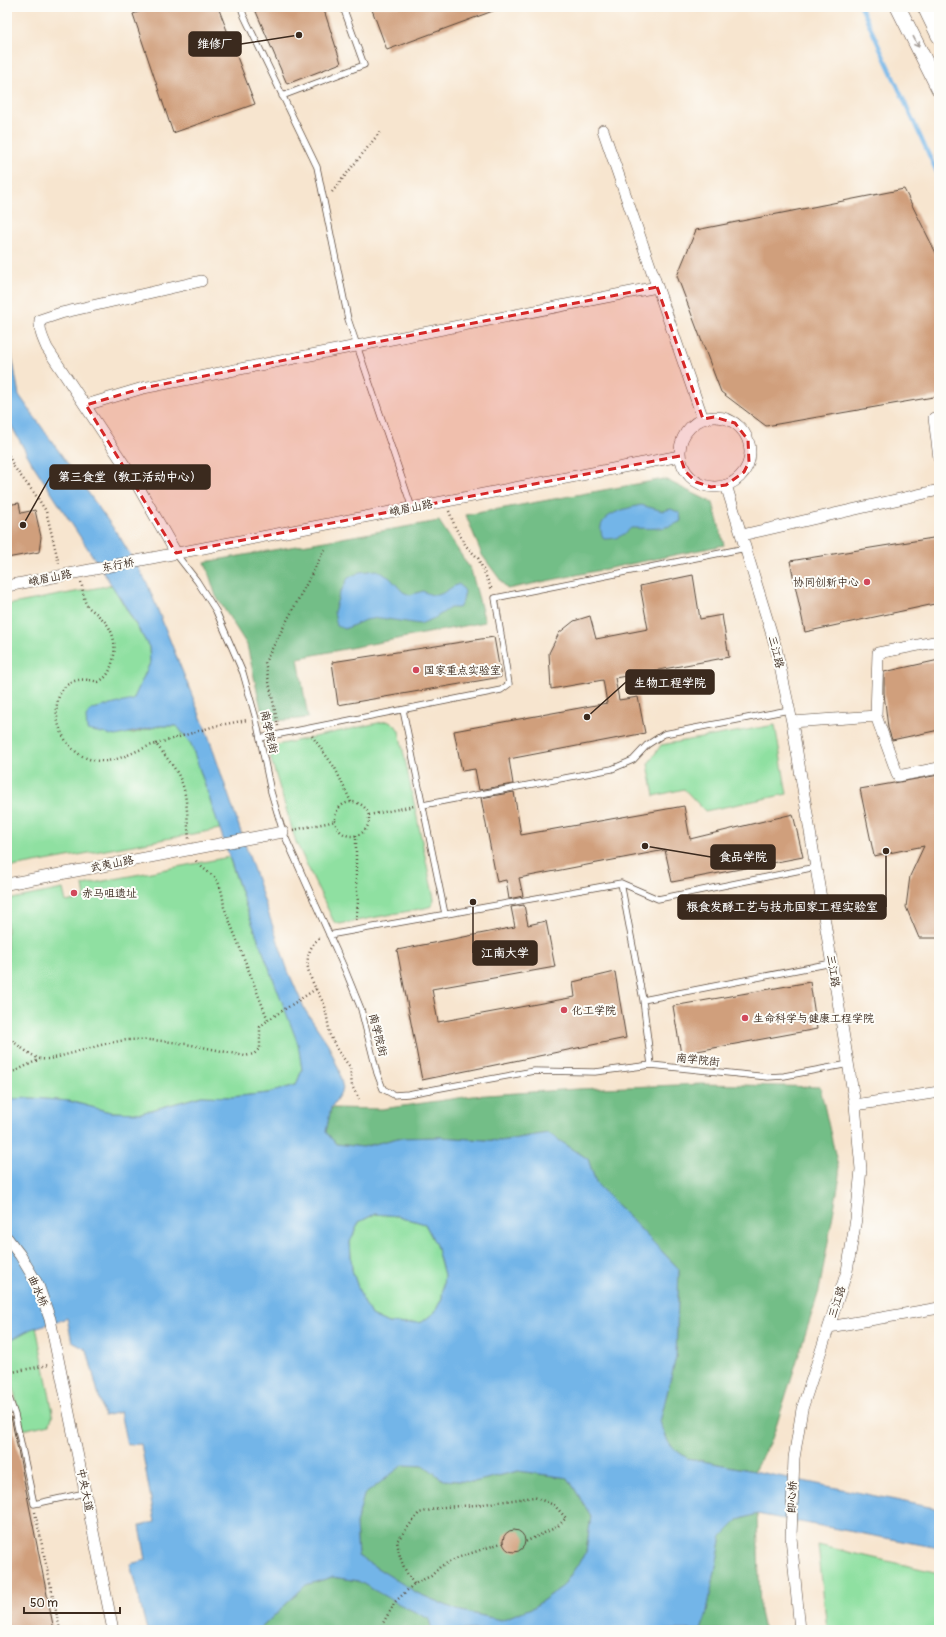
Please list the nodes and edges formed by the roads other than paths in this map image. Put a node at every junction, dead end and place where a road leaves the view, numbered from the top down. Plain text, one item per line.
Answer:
1 (241, 7) edge
2 (343, 7) edge
3 (898, 7) edge
4 (925, 7) edge
5 (939, 36) edge
6 (939, 89) edge
7 (282, 96) junction
8 (603, 130) dead end
9 (201, 281) dead end
10 (657, 287) junction
11 (358, 346) junction
12 (86, 405) junction
13 (934, 418) dead end
14 (703, 419) junction
15 (680, 456) junction
16 (939, 458) edge
17 (726, 486) junction
18 (939, 490) edge
19 (412, 508) junction
20 (742, 535) junction
21 (746, 548) junction
22 (176, 554) junction
23 (143, 560) joint
24 (94, 570) joint
25 (7, 586) edge
26 (939, 641) edge
27 (403, 710) junction
28 (789, 710) junction
29 (876, 716) junction
30 (792, 722) junction
31 (260, 738) junction
32 (939, 768) edge
33 (423, 805) junction
34 (283, 832) junction
35 (816, 867) junction
36 (621, 883) junction
37 (7, 884) edge
38 (445, 914) junction
39 (329, 935) junction
40 (832, 963) junction
41 (643, 1000) junction
42 (849, 1064) junction
43 (651, 1065) junction
44 (939, 1092) edge
45 (855, 1105) junction
46 (7, 1238) edge
47 (939, 1308) edge
48 (829, 1327) junction
49 (57, 1349) joint
50 (7, 1392) edge
51 (794, 1458) joint
52 (86, 1493) junction
53 (113, 1630) edge
54 (800, 1630) edge

1 - 7 lane
2 - 7 lane
3 -> 6 main road
4 - 5 main road
7 - 11 lane
8 - 10 street
9 - 12 street
10 - 11 street
10 - 14 street
11 - 12 street
11 - 19 lane
12 - 22 street
13 - 16 street
14 - 15 street
14 - 17 street
15 - 17 street
15 - 19 street, 峨眉山路
17 - 20 street, 三江路
18 - 20 street
19 - 22 street, 峨眉山路
20 - 21 street, 三江路
21 - 27 lane
21 - 28 street, 三江路
22 - 23 street, 峨眉山路
22 - 31 lane, 南学院街
23 - 24 street, 东行桥
24 - 25 street, 峨眉山路
26 - 29 street
27 - 31 lane
27 - 33 lane
28 - 30 street, 三江路
28 - 33 lane
29 - 30 street
29 - 32 street
30 - 35 street, 三江路
31 - 34 lane, 南学院街
33 - 38 lane
34 - 37 street, 武夷山路
34 - 39 lane, 南学院街
35 - 36 lane
35 - 40 street, 三江路
36 - 38 lane
36 - 41 lane
38 - 39 lane
39 - 43 lane, 南学院街
40 - 41 lane
40 - 42 street, 三江路
41 - 43 lane
42 - 43 lane, 南学院街
42 - 45 street, 三江路
44 - 45 street
45 - 48 street, 三江路
46 - 49 street, 曲水桥
47 - 48 street
48 - 51 street, 三江路
49 - 52 street, 中央大道
50 - 52 lane
51 - 54 street, 即心桥
52 - 53 street, 中央大道

